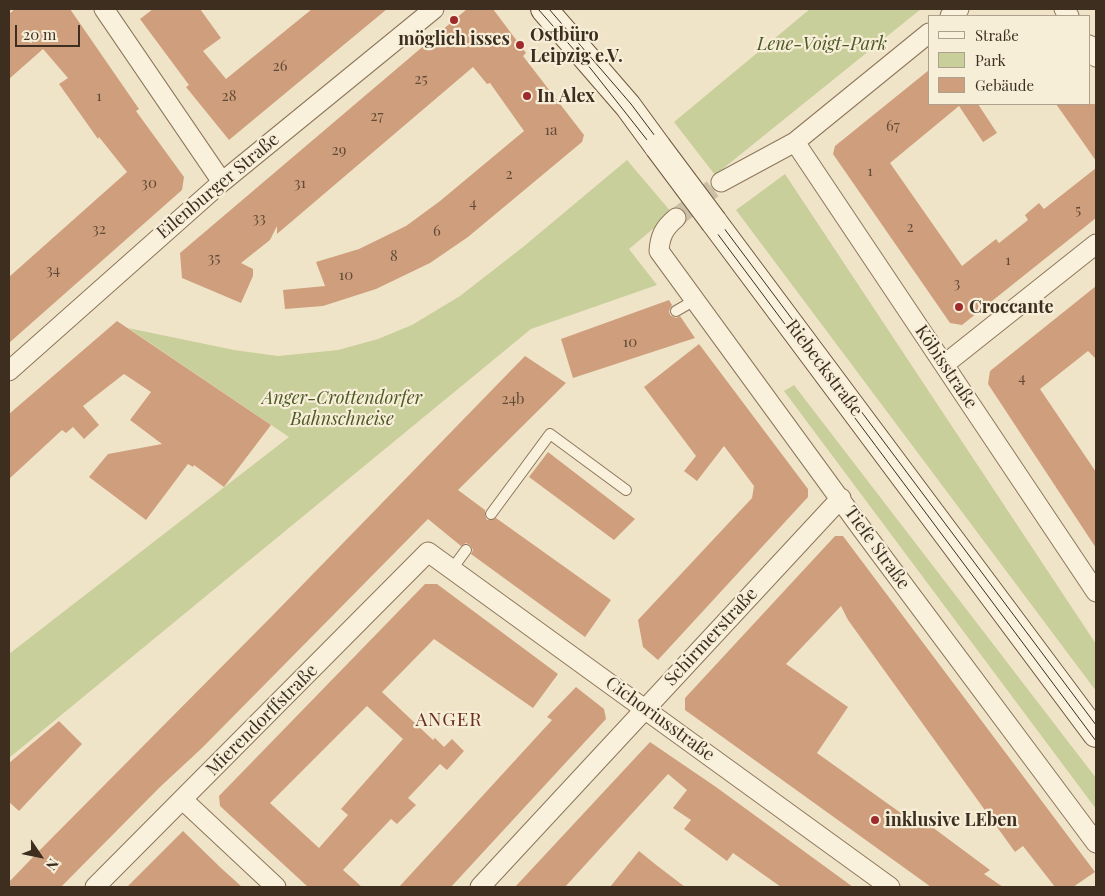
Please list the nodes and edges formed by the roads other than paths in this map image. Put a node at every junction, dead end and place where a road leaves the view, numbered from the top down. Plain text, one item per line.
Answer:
1 (104, 9) edge
2 (434, 9) edge
3 (544, 9) edge
4 (928, 34) edge
5 (795, 142) junction
6 (222, 182) junction
7 (721, 182) tunnel mouth
8 (676, 218) tunnel mouth
9 (1096, 244) edge
10 (695, 300) junction
11 (676, 311) dead end
12 (945, 364) junction
13 (9, 371) edge
14 (626, 490) dead end
15 (841, 498) junction
16 (491, 514) dead end
17 (466, 550) dead end
18 (428, 552) joint
19 (452, 569) junction
20 (1093, 580) edge
21 (645, 708) junction
22 (1096, 734) edge
23 (183, 800) junction
24 (1096, 843) edge
25 (95, 887) edge
26 (276, 887) edge
27 (480, 887) edge
28 (890, 887) edge

1 - 6 street
2 - 6 street, Eilenburger Straße
3 - 22 main road, Riebeckstraße, bridge
4 - 5 street
5 - 7 street
5 - 12 street, Köbisstraße
6 - 13 street, Eilenburger Straße
8 - 10 street, Tiefe Straße
9 - 12 street
10 - 11 lane
10 - 15 street, Tiefe Straße
12 - 20 street, Köbisstraße
14 - 16 lane
15 - 21 street, Schirmerstraße
15 - 24 street, Tiefe Straße
17 - 19 lane
18 - 19 street, Cichoriusstraße
18 - 23 street, Mierendorffstraße
19 - 21 street, Cichoriusstraße
21 - 27 street, Schirmerstraße
21 - 28 street, Cichoriusstraße
23 - 25 street, Mierendorffstraße
23 - 26 street

